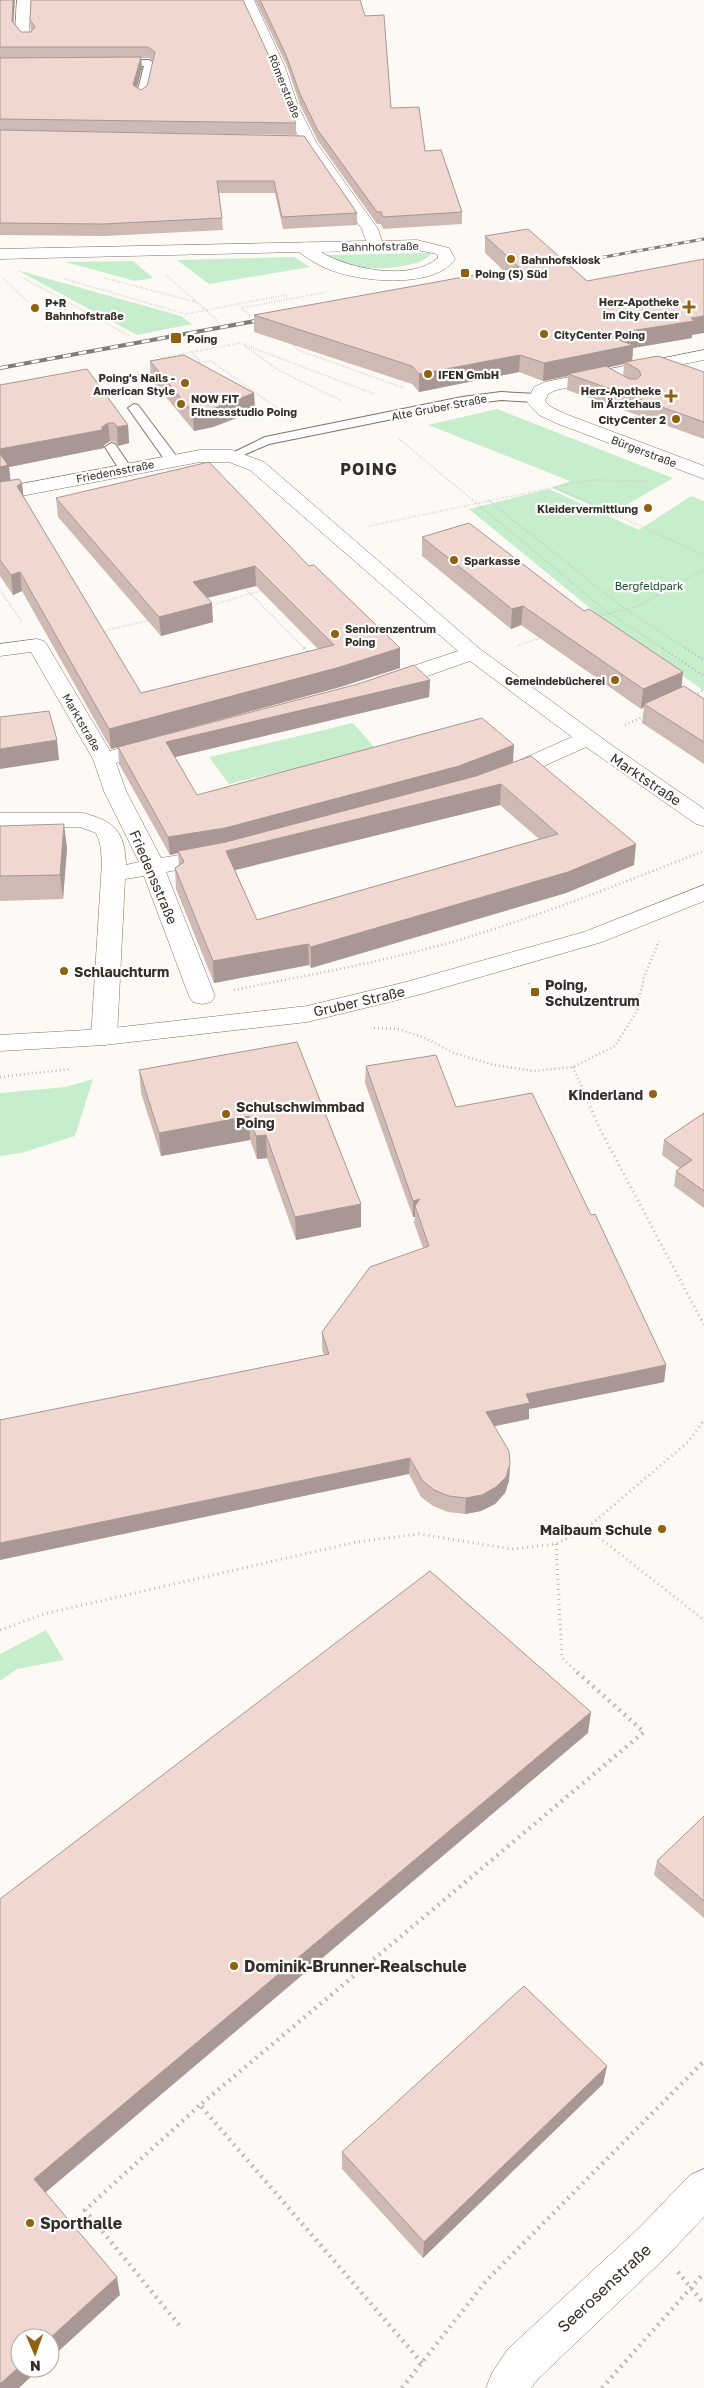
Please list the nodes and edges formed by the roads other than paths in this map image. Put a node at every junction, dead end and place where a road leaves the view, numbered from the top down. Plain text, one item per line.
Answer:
1 (24, 0) edge
2 (247, 0) edge
3 (27, 38) edge
4 (109, 63) edge
5 (141, 97) edge
6 (291, 142) edge
7 (310, 142) junction
8 (375, 246) junction
9 (302, 248) junction
10 (0, 254) edge
11 (704, 355) edge
12 (605, 375) junction
13 (621, 386) edge
14 (537, 398) junction
15 (134, 408) dead end
16 (111, 447) edge
17 (232, 456) junction
18 (172, 460) junction
19 (126, 469) junction
20 (704, 473) edge
21 (0, 494) edge
22 (0, 650) edge
23 (474, 653) junction
24 (368, 688) edge
25 (588, 738) junction
26 (170, 741) edge
27 (104, 759) junction
28 (484, 783) edge
29 (704, 819) edge
30 (0, 820) edge
31 (237, 852) edge
32 (152, 869) junction
33 (113, 874) junction
34 (704, 892) edge
35 (202, 996) road end
36 (104, 1037) junction
37 (0, 1043) edge
38 (704, 2190) edge
39 (507, 2388) edge

1 - 3 street
2 - 7 street, Römerstraße
4 - 5 lane
6 - 7 street
7 - 8 street, Römerstraße
8 - 9 street, Bahnhofstraße
8 - 9 street, Bahnhofstraße
9 - 10 street, Bahnhofstraße
11 - 12 street
12 - 13 lane
12 - 14 street
14 - 17 lane, Alte Gruber Straße
14 - 20 street, Bürgerstraße
15 - 18 lane
16 - 19 lane
17 - 18 street, Friedensstraße
17 - 23 street, Marktstraße
18 - 19 street, Friedensstraße
19 - 21 street, Friedensstraße
22 - 27 street, Marktstraße
23 - 24 street
23 - 25 street, Marktstraße
25 - 28 street
25 - 29 street, Marktstraße
26 - 27 street, Marktstraße
27 - 32 street, Friedensstraße
30 - 33 street, Friedensstraße
31 - 32 street
32 - 33 street
32 - 35 street, Friedensstraße
33 - 36 street, Friedensstraße
34 - 36 street, Gruber Straße
36 - 37 street, Gruber Straße
38 - 39 street, Seerosenstraße

